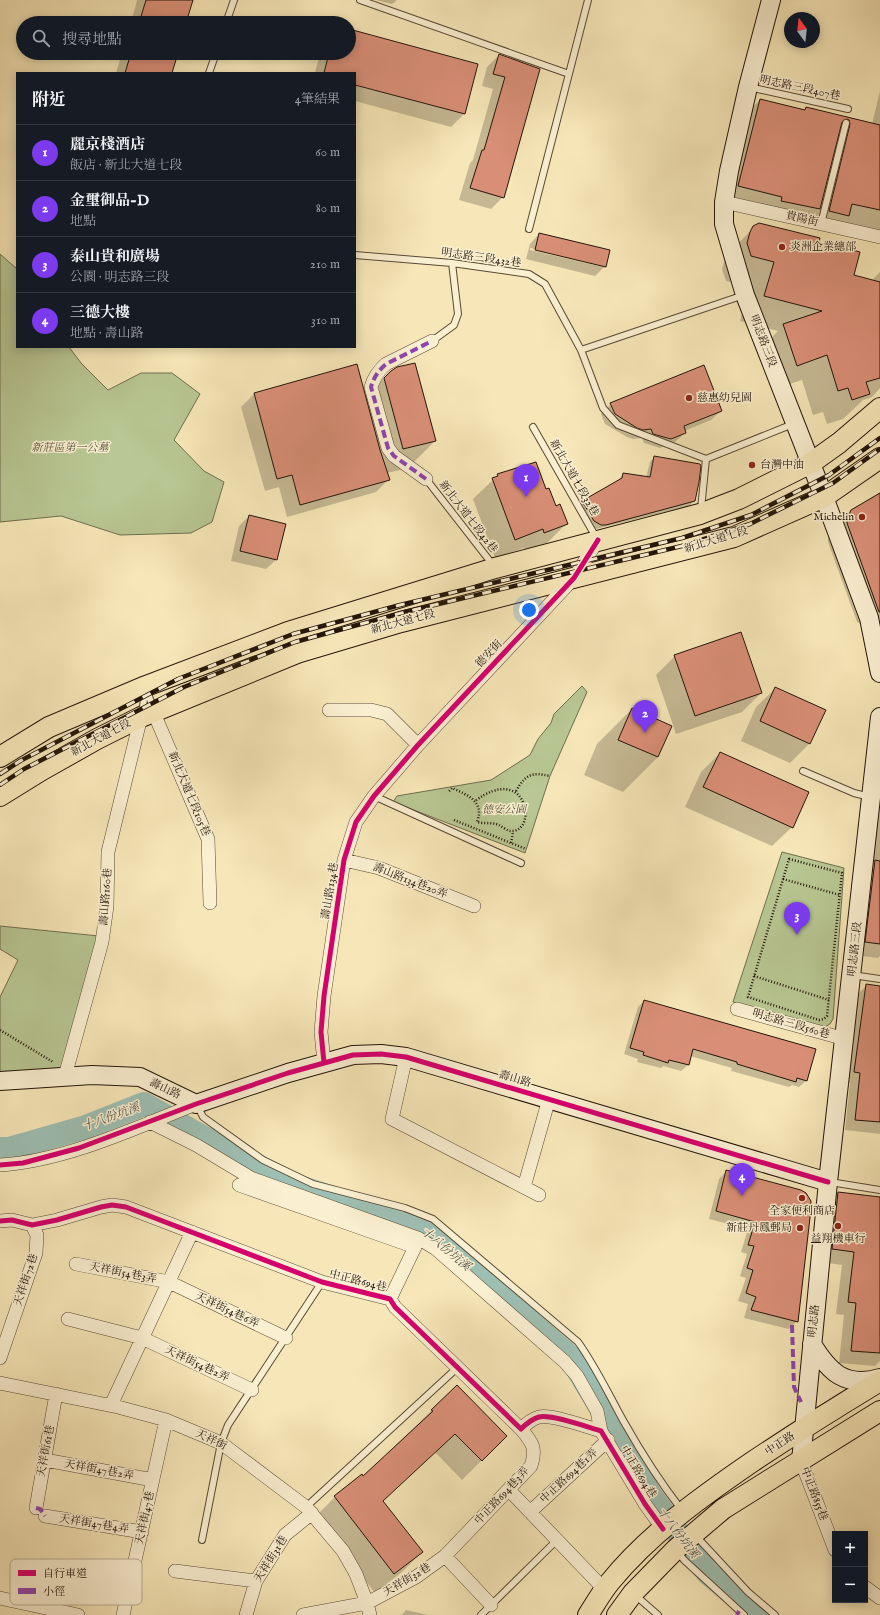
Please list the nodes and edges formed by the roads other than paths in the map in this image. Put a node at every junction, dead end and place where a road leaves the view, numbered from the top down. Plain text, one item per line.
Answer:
1 (234, 0) edge
2 (360, 0) edge
3 (588, 0) edge
4 (771, 0) edge
5 (228, 16) edge
6 (214, 60) edge
7 (209, 72) edge
8 (569, 74) junction
9 (748, 87) junction
10 (848, 109) dead end
11 (846, 123) dead end
12 (724, 202) junction
13 (821, 224) junction
14 (529, 229) dead end
15 (880, 237) edge
16 (356, 255) edge
17 (452, 263) junction
18 (745, 295) junction
19 (432, 341) joint
20 (581, 350) junction
21 (880, 408) edge
22 (795, 423) junction
23 (533, 426) dead end
24 (880, 458) edge
25 (706, 459) junction
26 (811, 463) junction
27 (426, 479) joint
28 (824, 497) junction
29 (700, 514) junction
30 (598, 540) junction
31 (495, 568) junction
32 (574, 578) junction
33 (874, 620) edge
34 (880, 673) edge
35 (146, 686) junction
36 (329, 710) dead end
37 (147, 714) junction
38 (880, 717) edge
39 (418, 744) junction
40 (0, 757) edge
41 (803, 770) dead end
42 (0, 796) edge
43 (374, 796) junction
44 (872, 797) junction
45 (344, 860) junction
46 (521, 863) dead end
47 (210, 903) dead end
48 (474, 906) dead end
49 (852, 975) junction
50 (880, 979) edge
51 (737, 1009) dead end
52 (845, 1039) junction
53 (406, 1057) junction
54 (324, 1063) junction
55 (66, 1076) junction
56 (0, 1081) edge
57 (549, 1099) junction
58 (192, 1105) junction
59 (150, 1122) junction
60 (0, 1165) edge
61 (828, 1182) junction
62 (239, 1185) dead end
63 (524, 1187) junction
64 (880, 1190) edge
65 (539, 1195) dead end
66 (0, 1221) edge
67 (32, 1225) junction
68 (192, 1232) junction
69 (76, 1264) dead end
70 (169, 1282) junction
71 (322, 1282) junction
72 (390, 1299) junction
73 (68, 1319) dead end
74 (142, 1338) junction
75 (286, 1338) junction
76 (812, 1344) junction
77 (0, 1358) edge
78 (458, 1368) junction
79 (880, 1380) edge
80 (0, 1383) edge
81 (252, 1390) junction
82 (56, 1394) junction
83 (111, 1405) junction
84 (880, 1411) edge
85 (166, 1420) junction
86 (804, 1428) junction
87 (521, 1430) junction
88 (604, 1436) junction
89 (221, 1443) junction
90 (45, 1460) junction
91 (801, 1461) junction
92 (153, 1480) junction
93 (509, 1490) junction
94 (309, 1510) junction
95 (41, 1512) joint
96 (530, 1512) junction
97 (684, 1512) junction
98 (663, 1529) junction
99 (142, 1532) junction
100 (694, 1534) junction
101 (202, 1540) dead end
102 (557, 1540) junction
103 (832, 1542) edge
104 (676, 1549) junction
105 (445, 1556) junction
106 (136, 1559) edge
107 (175, 1571) dead end
108 (256, 1581) junction
109 (868, 1589) edge
110 (605, 1590) junction
111 (633, 1593) junction
112 (0, 1598) edge
113 (880, 1598) edge
114 (10, 1600) edge
115 (32, 1605) edge
116 (125, 1605) edge
117 (491, 1605) junction
118 (369, 1609) edge
119 (78, 1615) edge
120 (123, 1615) edge
121 (246, 1615) edge
122 (303, 1615) edge
123 (481, 1615) edge
124 (588, 1615) edge
125 (617, 1615) edge
126 (658, 1615) edge
127 (744, 1615) edge
128 (776, 1615) edge

1 - 5 lane
2 - 8 lane
3 - 8 lane
4 - 9 main road, 明志路三段
6 - 7 lane
8 - 14 lane
9 - 10 lane, 明志路三段407巷
9 - 12 main road, 明志路三段
11 - 13 lane
12 - 13 street, 貴陽街
12 - 18 main road, 明志路三段
13 - 15 street, 貴陽街
16 - 17 lane, 明志路三段432巷
17 - 19 lane
17 - 20 lane, 明志路三段432巷
18 - 20 lane
18 - 22 main road, 明志路三段
19 - 27 street
20 - 25 lane, 明志路三段432巷
21 - 26 main road
22 - 25 lane
22 - 26 main road, 明志路三段
23 - 30 lane, 新北大道七段32巷
24 - 28 main road, 新北大道七段
25 - 29 lane
26 - 28 main road, 明志路三段
26 - 29 main road
27 - 31 lane, 新北大道七段42巷
28 - 32 main road, 新北大道七段
28 - 33 main road, 明志路三段
29 - 30 main road
30 - 31 main road
30 - 32 street, 德安街
31 - 35 main road
32 - 37 main road, 新北大道七段
32 - 39 street, 德安街
33 - 34 main road, 明志路三段
35 - 37 lane
35 - 37 lane
35 - 40 main road
36 - 39 street
37 - 42 main road, 新北大道七段
37 - 47 street, 新北大道七段105巷
37 - 55 street, 壽山路160巷
38 - 44 main road, 明志路三段
39 - 43 street, 壽山路134巷
41 - 44 lane
43 - 45 street, 壽山路134巷
43 - 46 lane
44 - 49 main road, 明志路三段
45 - 48 street, 壽山路134巷20弄
45 - 54 street, 壽山路134巷
49 - 50 lane
49 - 52 main road, 明志路三段
51 - 52 street, 明志路三段560巷
52 - 61 main road, 明志路三段
53 - 54 main road, 壽山路
53 - 57 main road, 壽山路
53 - 63 street
54 - 58 main road, 壽山路
55 - 56 main road, 壽山路
55 - 58 main road, 壽山路
57 - 61 main road, 壽山路
57 - 63 street
58 - 59 street
58 - 97 lane
59 - 60 street
59 - 88 street
61 - 64 lane, 壽山路
61 - 76 main road, 明志路
62 - 72 street, 中正路694巷
63 - 65 street
66 - 67 street, 中正路694巷
67 - 68 street, 中正路694巷
67 - 77 street, 天祥街72巷
68 - 70 street
68 - 71 street, 中正路694巷
69 - 70 street, 天祥街54巷3弄
70 - 74 street
70 - 75 street, 天祥街54巷6弄
71 - 72 street, 中正路694巷
71 - 75 lane
72 - 78 street, 中正路694巷
73 - 74 street, 天祥街54巷2弄
74 - 81 street, 天祥街54巷2弄
74 - 83 street
75 - 81 lane
76 - 79 main road
76 - 86 main road, 明志路
78 - 87 street, 中正路694巷
78 - 94 lane
79 - 86 main road, 中正路
80 - 82 street, 天祥街
81 - 89 lane
82 - 83 street, 天祥街
82 - 90 street, 天祥街61巷
83 - 85 street, 天祥街
84 - 91 main road
85 - 89 street, 天祥街
85 - 92 street, 天祥街47巷
86 - 91 main road, 明志路
86 - 97 main road, 中正路
87 - 88 street
87 - 93 street, 中正路694巷3弄
88 - 96 street, 中正路694巷1弄
88 - 98 street, 中正路694巷
89 - 94 street, 天祥街
89 - 101 lane
90 - 92 street, 天祥街47巷2弄
90 - 95 street, 天祥街61巷
91 - 100 main road
91 - 103 street, 中正路855巷
92 - 99 street, 天祥街47巷
93 - 96 street
93 - 105 street, 中正路694巷3弄
94 - 108 street, 天祥街31巷
94 - 118 street, 天祥街
95 - 99 street, 天祥街47巷4弄
96 - 102 street
97 - 98 main road, 中正路
98 - 110 main road
99 - 106 street, 天祥街47巷
100 - 104 main road
100 - 128 lane
102 - 110 street
102 - 117 lane
104 - 111 main road
104 - 127 lane
105 - 117 street
105 - 118 street, 天祥街32巷
107 - 108 street
108 - 121 street, 天祥街31巷
109 - 113 street
110 - 124 main road
111 - 125 main road
111 - 126 lane
112 - 114 street
115 - 119 street
116 - 120 street, 天祥街47巷
117 - 123 lane
118 - 122 street, 天祥街32巷

